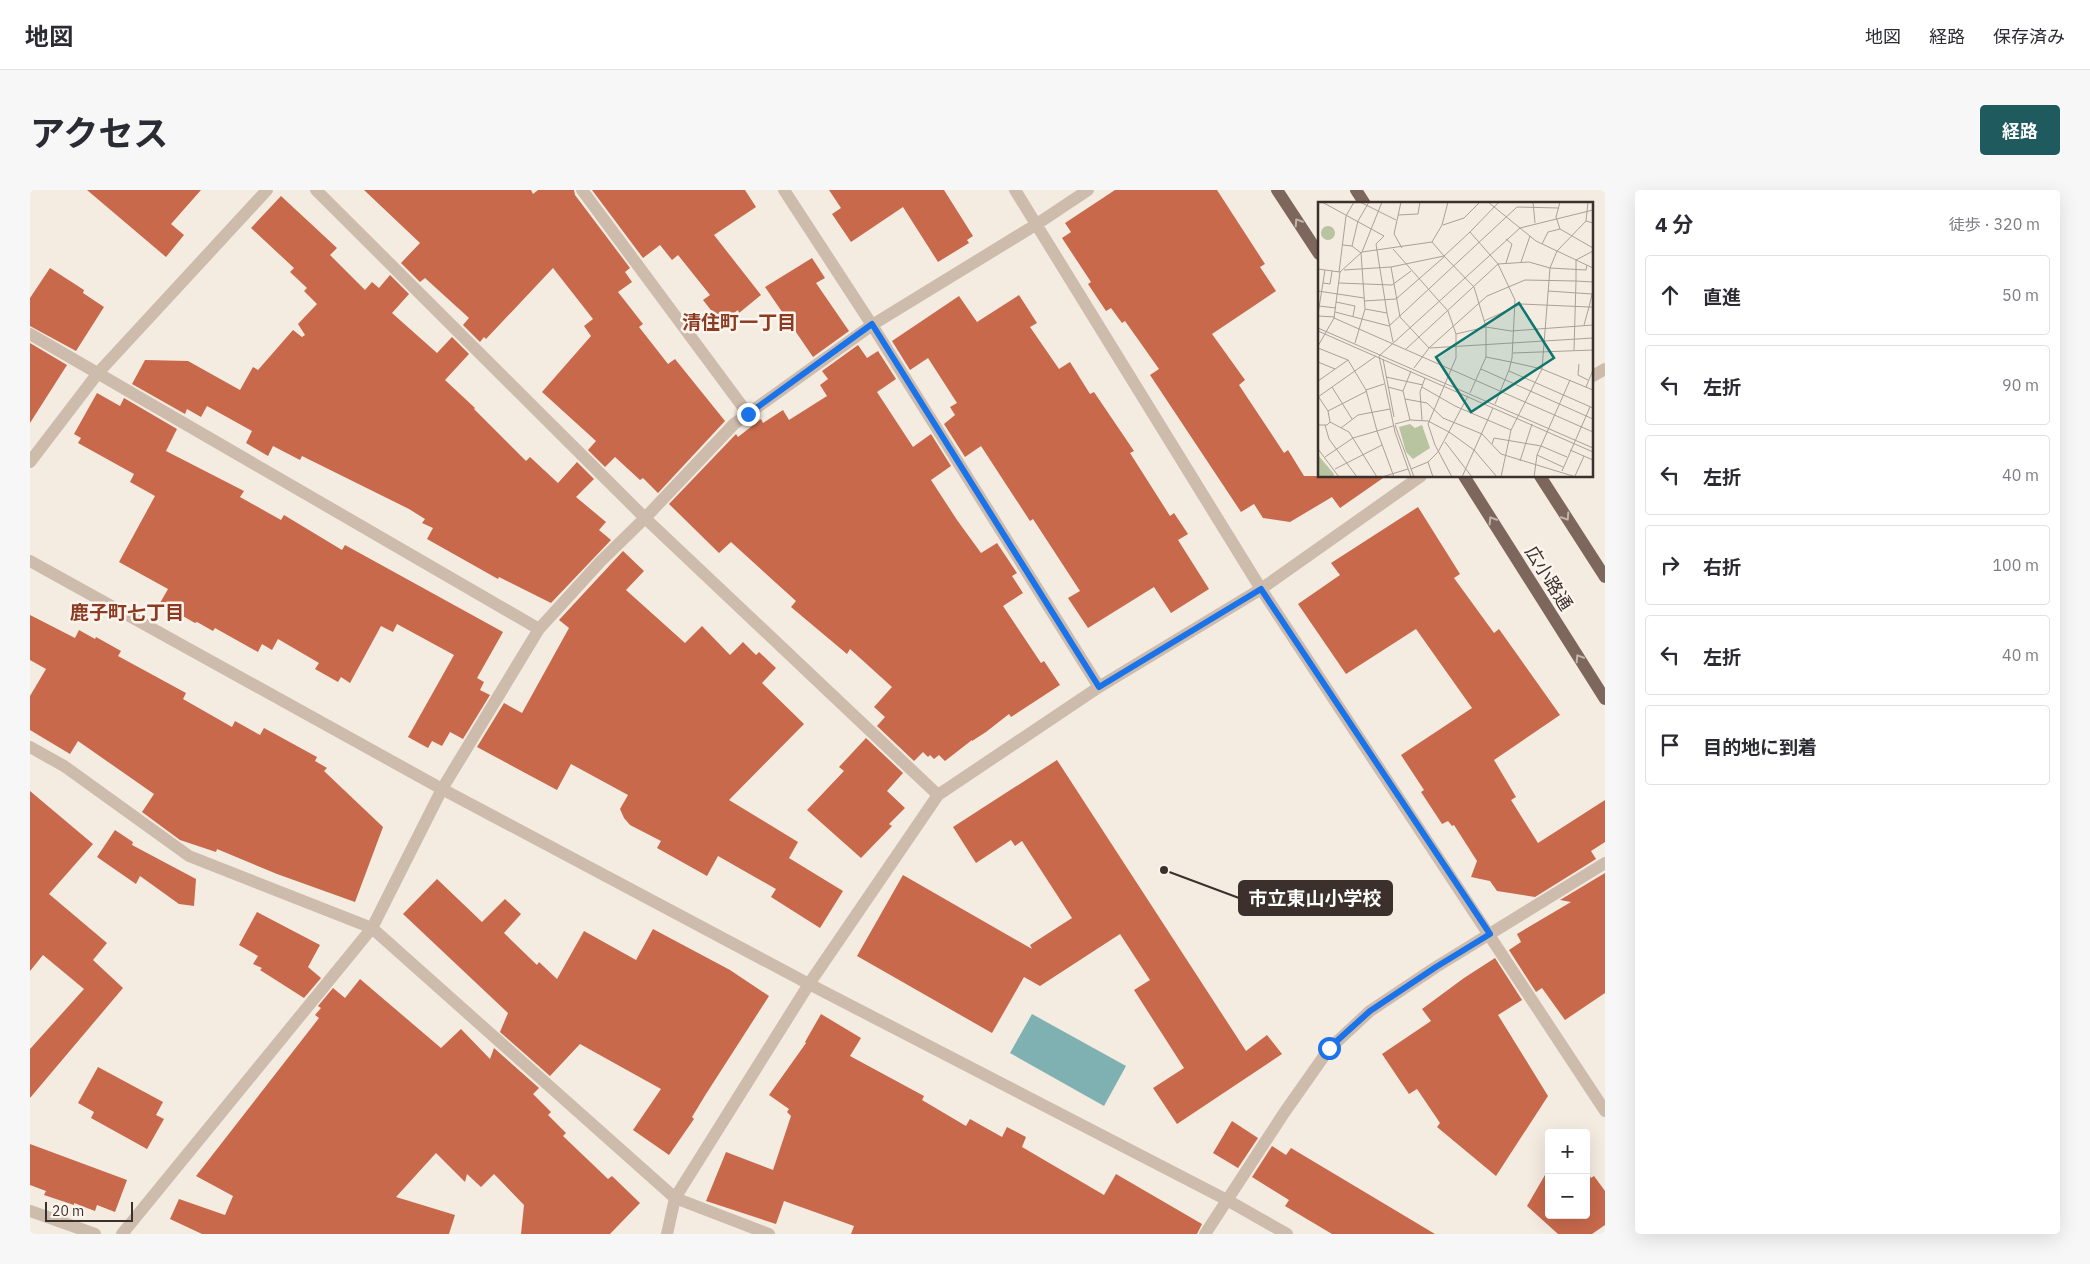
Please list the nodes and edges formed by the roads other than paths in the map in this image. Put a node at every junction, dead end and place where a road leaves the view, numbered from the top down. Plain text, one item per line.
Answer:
1 (267, 190) edge
2 (316, 190) edge
3 (582, 190) edge
4 (784, 190) edge
5 (1015, 190) edge
6 (1088, 190) edge
7 (1277, 190) edge
8 (1356, 190) edge
9 (1364, 202) edge
10 (1037, 224) junction
11 (1318, 252) edge
12 (872, 324) junction
13 (30, 334) edge
14 (1605, 369) edge
15 (98, 373) junction
16 (1592, 376) edge
17 (748, 414) junction
18 (30, 462) edge
19 (1418, 478) edge
20 (1465, 478) edge
21 (1541, 478) edge
22 (645, 518) junction
23 (30, 561) edge
24 (1605, 577) edge
25 (1261, 589) junction
26 (539, 629) junction
27 (1099, 687) junction
28 (1605, 699) edge
29 (30, 747) edge
30 (442, 789) junction
31 (938, 795) junction
32 (1605, 863) edge
33 (372, 928) junction
34 (1490, 934) junction
35 (809, 984) junction
36 (1605, 1111) edge
37 (675, 1198) junction
38 (1226, 1200) junction
39 (30, 1211) edge
40 (96, 1234) edge
41 (122, 1234) edge
42 (667, 1234) edge
43 (769, 1234) edge
44 (1205, 1234) edge
45 (1287, 1234) edge

1 - 15 street
2 - 22 street
3 - 17 street
4 - 12 street
5 - 10 street
6 - 10 street
11 -> 7 main road
8 - 9 main road
10 - 12 street
10 - 25 street
12 - 17 street
12 - 27 street
13 - 15 street
14 - 16 street
15 - 18 street
15 - 26 street
17 - 22 street
19 - 25 street
28 -> 20 main road, 広小路通
21 -> 24 main road
22 - 26 street
22 - 31 street
23 - 30 street
25 - 27 street
25 - 34 street
26 - 30 street
27 - 31 street
29 - 33 street
30 - 33 street
30 - 35 street
31 - 35 street
32 - 34 street
33 - 37 street
33 - 41 street
34 - 36 street
34 - 38 street
35 - 37 street
35 - 38 street
37 - 42 street
37 - 43 street
38 - 44 street
38 - 45 street
39 - 40 street

